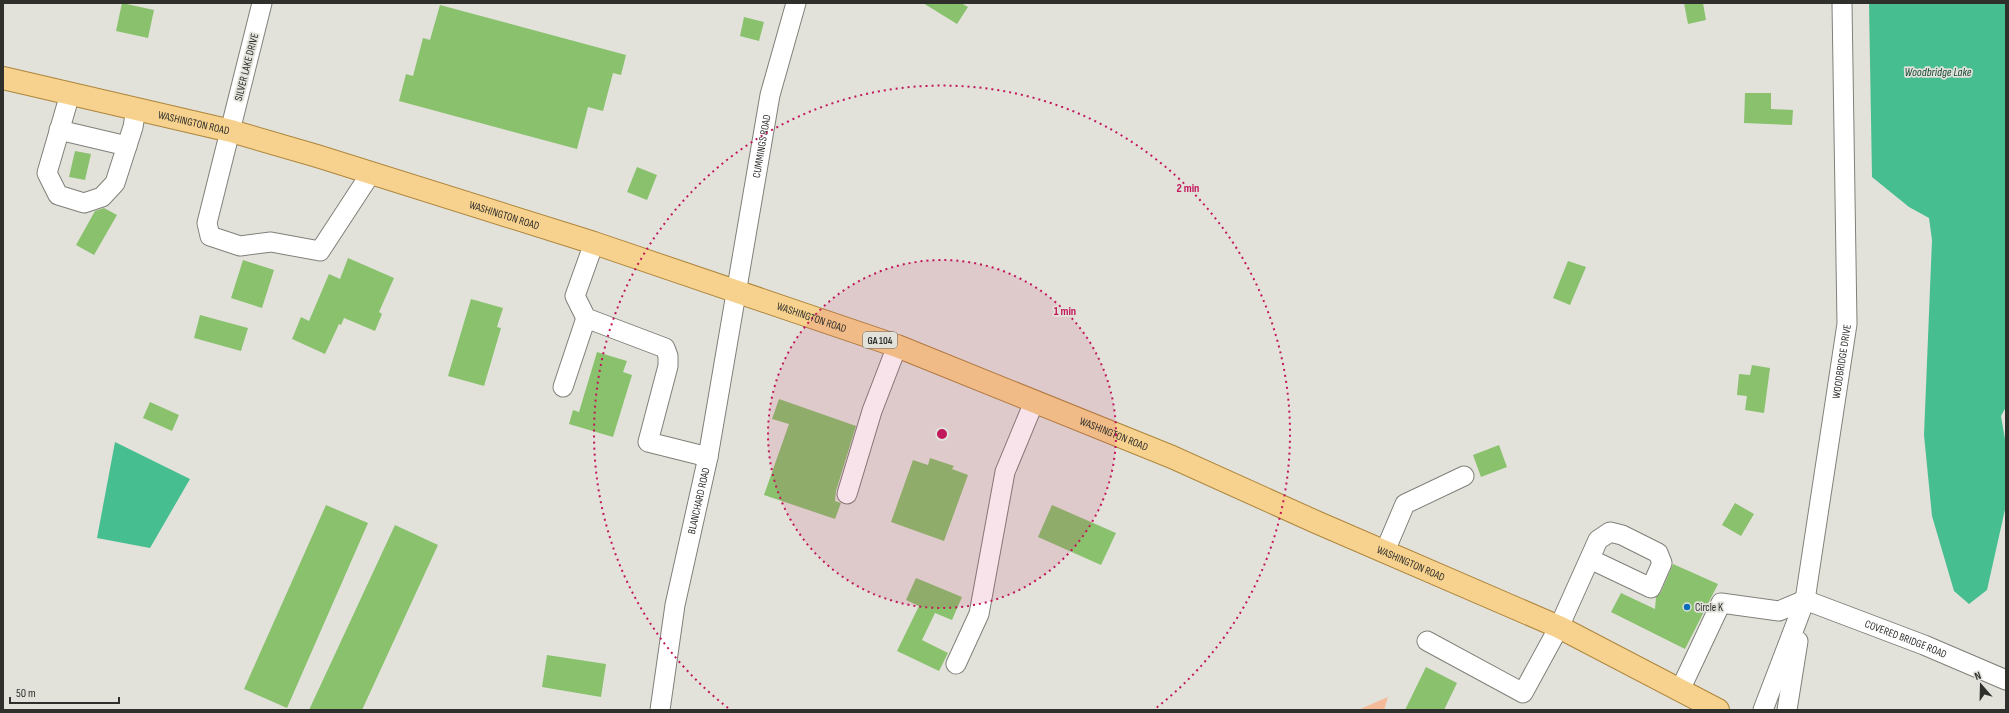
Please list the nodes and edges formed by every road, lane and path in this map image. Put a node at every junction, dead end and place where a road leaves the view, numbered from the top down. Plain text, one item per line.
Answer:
1 (262, 3) edge
2 (796, 3) edge
3 (1842, 3) edge
4 (3, 78) edge
5 (70, 94) junction
6 (136, 109) junction
7 (59, 130) junction
8 (231, 131) junction
9 (127, 146) junction
10 (371, 173) junction
11 (594, 243) junction
12 (737, 291) junction
13 (586, 318) junction
14 (897, 346) junction
15 (563, 387) dead end
16 (1034, 402) junction
17 (708, 457) junction
18 (1464, 476) dead end
19 (847, 494) dead end
20 (1385, 551) junction
21 (1590, 559) dead end
22 (1805, 600) junction
23 (1559, 627) junction
24 (1427, 641) dead end
25 (956, 664) dead end
26 (2006, 680) edge
27 (1680, 690) junction
28 (660, 710) edge
29 (1718, 710) edge
30 (1763, 710) edge
31 (1787, 710) edge

1 - 8 street, SILVER LAKE DRIVE
2 - 12 street, CUMMINGS ROAD
3 - 22 street, WOODBRIDGE DRIVE
4 - 5 main road, WASHINGTON ROAD / GA 104
5 - 6 main road, WASHINGTON ROAD / GA 104
5 - 7 street
6 - 8 main road, WASHINGTON ROAD / GA 104
6 - 9 street
7 - 9 street
7 - 9 street
8 - 10 main road, WASHINGTON ROAD / GA 104
8 - 10 street, SILVER LAKE DRIVE
10 - 11 main road, WASHINGTON ROAD / GA 104
11 - 12 main road, WASHINGTON ROAD / GA 104
11 - 13 street
12 - 14 main road, WASHINGTON ROAD / GA 104
12 - 17 street, BLANCHARD ROAD
13 - 15 street
13 - 17 street
14 - 16 main road, WASHINGTON ROAD / GA 104
14 - 19 street
16 - 20 main road, WASHINGTON ROAD / GA 104
16 - 25 street
17 - 28 street, BLANCHARD ROAD
18 - 20 street
20 - 23 main road, WASHINGTON ROAD / GA 104
21 - 23 street
22 - 26 street, COVERED BRIDGE ROAD
22 - 27 street
22 - 30 street, WOODBRIDGE DRIVE
22 - 31 street
23 - 24 street
23 - 27 main road, WASHINGTON ROAD / GA 104
27 - 29 main road, WASHINGTON ROAD / GA 104

